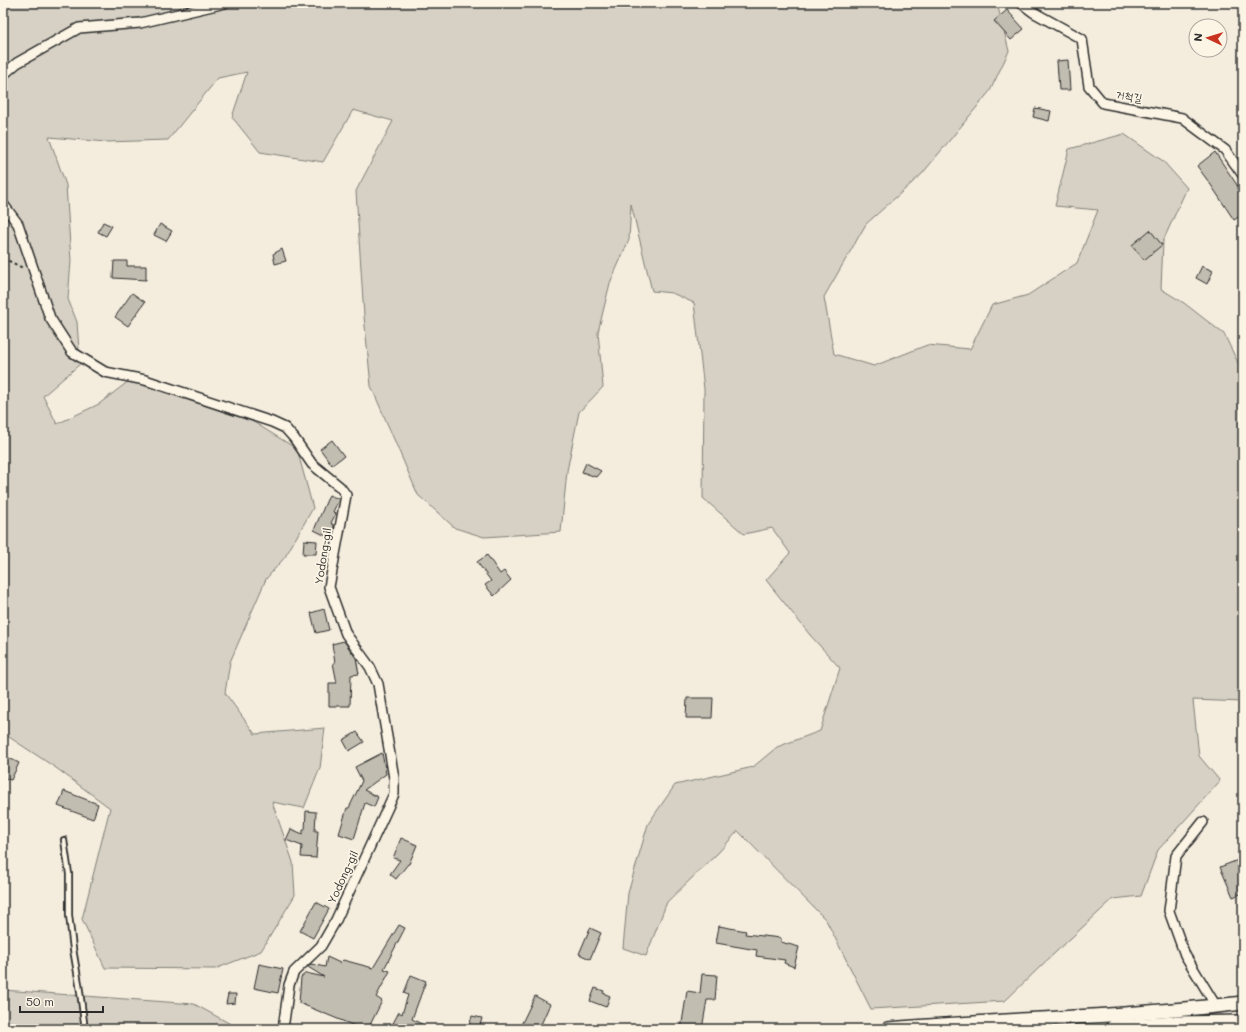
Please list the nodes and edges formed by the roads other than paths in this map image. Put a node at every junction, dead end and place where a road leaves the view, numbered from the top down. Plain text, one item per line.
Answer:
1 (225, 3) edge
2 (1021, 3) edge
3 (3, 75) edge
4 (1243, 175) edge
5 (3, 204) edge
6 (1203, 822) dead end
7 (64, 840) dead end
8 (1243, 1003) edge
9 (1216, 1006) junction
10 (1243, 1024) edge
11 (83, 1029) edge
12 (283, 1029) edge
13 (888, 1029) edge
14 (1114, 1029) edge
15 (1193, 1029) edge

1 - 3 street
2 - 4 street, 거척길
5 - 12 street, Yodong-gil
6 - 9 street
7 - 11 lane
8 - 9 street
9 - 13 street
10 - 14 highway
10 - 15 highway

